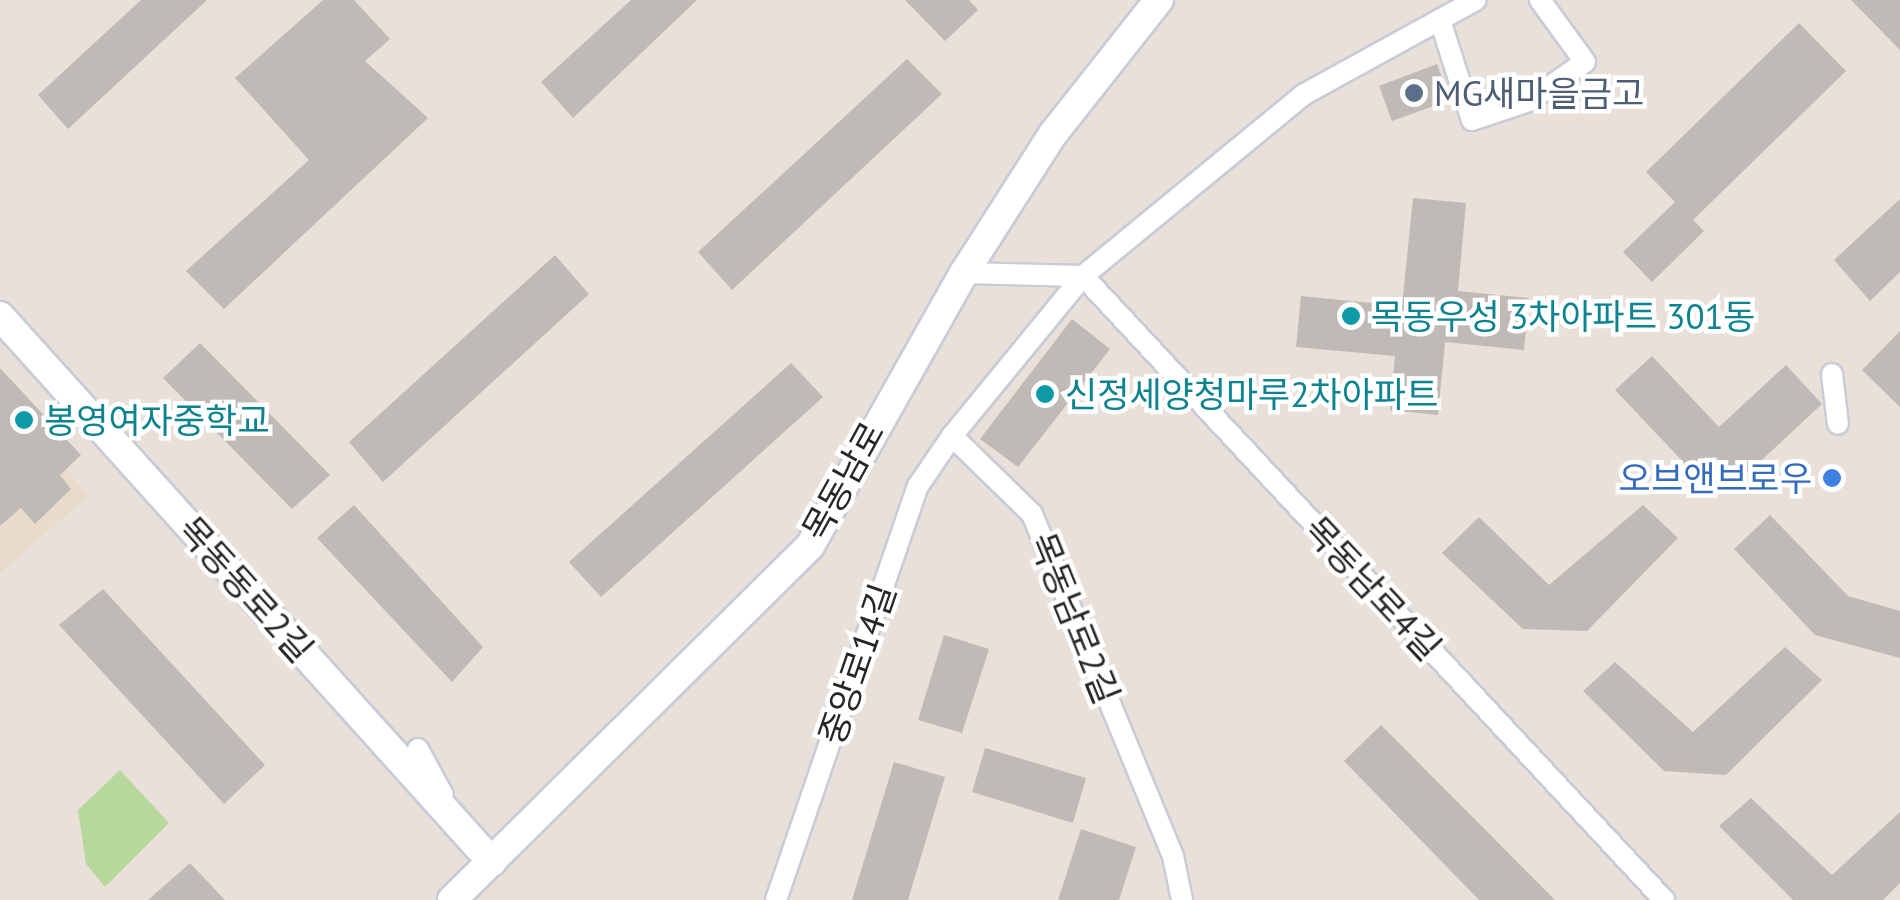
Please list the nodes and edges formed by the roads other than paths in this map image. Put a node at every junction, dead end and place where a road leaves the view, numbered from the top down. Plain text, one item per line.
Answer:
1 (1159, 0) edge
2 (1476, 0) edge
3 (1540, 0) edge
4 (1440, 20) junction
5 (964, 273) junction
6 (1082, 276) junction
7 (0, 316) edge
8 (1832, 374) dead end
9 (1838, 424) dead end
10 (952, 436) junction
11 (418, 749) dead end
12 (461, 828) junction
13 (492, 862) junction
14 (452, 900) edge
15 (776, 900) edge
16 (1182, 900) edge
17 (1664, 900) edge

1 - 5 main road, 목동남로
2 - 4 street
3 - 4 street
4 - 6 street
5 - 6 street
5 - 13 main road, 목동남로
6 - 10 street
6 - 17 street, 목동남로4길
7 - 12 main road, 목동동로2길
8 - 9 street
10 - 15 street, 중앙로14길
10 - 16 street, 목동남로2길
11 - 12 street
12 - 13 main road, 목동동로2길
13 - 14 main road, 목동남로

